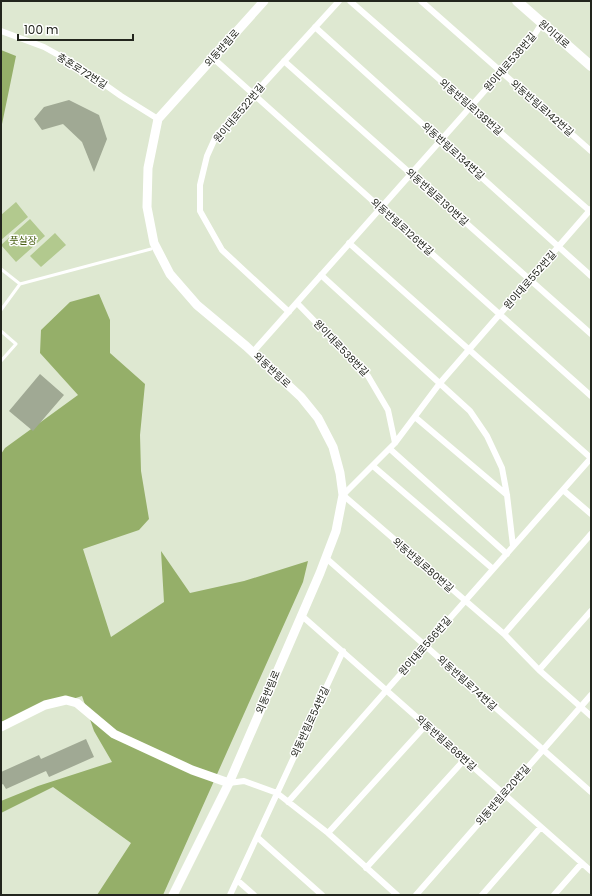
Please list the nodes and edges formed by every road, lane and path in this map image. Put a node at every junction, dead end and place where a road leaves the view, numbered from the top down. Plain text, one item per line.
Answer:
1 (263, 1) edge
2 (339, 1) edge
3 (350, 1) edge
4 (421, 1) edge
5 (517, 1) edge
6 (542, 23) junction
7 (315, 27) junction
8 (1, 31) edge
9 (213, 58) junction
10 (284, 61) junction
11 (591, 66) edge
12 (501, 72) junction
13 (253, 94) junction
14 (471, 106) junction
15 (158, 119) junction
16 (441, 140) junction
17 (591, 151) edge
18 (411, 174) junction
19 (381, 208) junction
20 (591, 211) edge
21 (349, 243) junction
22 (558, 247) junction
23 (151, 249) dead end
24 (1, 269) edge
25 (321, 275) junction
26 (591, 276) edge
27 (530, 280) junction
28 (20, 284) junction
29 (296, 303) junction
30 (1, 310) edge
31 (289, 312) junction
32 (500, 314) junction
33 (1, 331) edge
34 (591, 334) edge
35 (469, 350) junction
36 (253, 352) junction
37 (1, 362) edge
38 (440, 383) junction
39 (591, 396) edge
40 (415, 416) junction
41 (395, 443) junction
42 (390, 448) junction
43 (591, 458) edge
44 (372, 466) junction
45 (563, 490) junction
46 (507, 495) junction
47 (343, 496) junction
48 (591, 514) edge
49 (591, 534) edge
50 (513, 546) junction
51 (507, 554) junction
52 (326, 558) junction
53 (493, 569) junction
54 (464, 600) junction
55 (591, 611) edge
56 (301, 614) junction
57 (504, 634) junction
58 (426, 646) junction
59 (342, 651) junction
60 (539, 670) junction
61 (387, 690) junction
62 (591, 695) edge
63 (581, 707) junction
64 (591, 716) edge
65 (426, 725) junction
66 (1, 727) edge
67 (543, 750) junction
68 (465, 759) junction
69 (229, 783) junction
70 (591, 792) edge
71 (277, 793) junction
72 (504, 794) junction
73 (288, 802) junction
74 (541, 827) junction
75 (328, 833) junction
76 (257, 837) junction
77 (582, 863) junction
78 (366, 868) junction
79 (591, 871) edge
80 (237, 880) junction
81 (174, 895) edge
82 (230, 895) edge
83 (254, 895) edge
84 (322, 895) edge
85 (397, 895) edge
86 (416, 895) edge
87 (482, 895) edge
88 (554, 895) edge

1 - 9 main road, 외동반림로
2 - 7 street, 원이대로522번길
3 - 14 street, 외동반림로138번길
4 - 12 street, 외동반림로142번길
5 - 6 main road, 원이대로
6 - 11 main road, 원이대로
6 - 12 street, 원이대로538번길
7 - 10 street, 원이대로522번길
7 - 16 street, 외동반림로134번길
8 - 15 street, 충혼로72번길
9 - 13 street, 외동반림로126번길
9 - 15 main road, 외동반림로
10 - 13 street, 원이대로522번길
10 - 18 street, 외동반림로130번길
12 - 14 street, 원이대로538번길
12 - 17 street, 외동반림로142번길
13 - 19 street, 외동반림로126번길
13 - 31 street, 원이대로522번길
14 - 16 street, 원이대로538번길
14 - 20 street, 외동반림로138번길
15 - 36 main road, 외동반림로
16 - 18 street, 원이대로538번길
16 - 22 street, 외동반림로134번길
18 - 19 street, 원이대로538번길
18 - 27 street, 외동반림로130번길
19 - 21 street, 원이대로538번길
19 - 32 street, 외동반림로126번길
20 - 22 street, 원이대로552번길
21 - 25 street, 원이대로538번길
21 - 35 street
22 - 26 street, 외동반림로134번길
22 - 27 street, 원이대로552번길
23 - 28 lane
24 - 28 lane
25 - 29 street, 원이대로538번길
25 - 38 street
27 - 32 street, 원이대로552번길
27 - 34 street, 외동반림로130번길
28 - 30 lane
29 - 31 street, 원이대로538번길
29 - 41 street, 원이대로538번길
31 - 36 street, 원이대로538번길
32 - 35 street, 원이대로552번길
32 - 39 street, 외동반림로126번길
33 - 37 lane
35 - 38 street, 원이대로552번길
35 - 43 street
36 - 47 main road, 외동반림로
38 - 40 street, 원이대로552번길
38 - 46 street
40 - 41 street, 원이대로552번길
40 - 46 street
41 - 42 street, 원이대로552번길
42 - 44 street, 원이대로552번길
42 - 51 street
43 - 45 street, 원이대로566번길
44 - 47 street, 원이대로552번길
44 - 53 street
45 - 48 street
45 - 50 street, 원이대로566번길
46 - 50 street
47 - 52 main road, 외동반림로
47 - 54 street, 외동반림로80번길
49 - 57 street
50 - 51 street, 원이대로566번길
51 - 53 street, 원이대로566번길
52 - 56 main road, 외동반림로
52 - 58 street, 외동반림로74번길
53 - 54 street, 원이대로566번길
54 - 57 street, 외동반림로80번길
54 - 58 street, 원이대로566번길
55 - 60 street
56 - 59 street, 외동반림로68번길
56 - 69 main road, 외동반림로
57 - 60 street, 외동반림로80번길
58 - 61 street, 원이대로566번길
58 - 67 street, 외동반림로74번길
59 - 61 street, 외동반림로68번길
59 - 71 street, 외동반림로54번길
60 - 63 street, 외동반림로80번길
61 - 65 street, 외동반림로68번길
61 - 73 street, 원이대로566번길
62 - 63 street, 외동반림로20번길
63 - 64 street, 외동반림로80번길
63 - 67 street, 외동반림로20번길
65 - 68 street, 외동반림로68번길
65 - 75 street
66 - 69 main road
67 - 70 street, 외동반림로74번길
67 - 72 street, 외동반림로20번길
68 - 72 street, 외동반림로68번길
68 - 78 street
69 - 71 street
69 - 81 main road, 외동반림로
71 - 73 street
71 - 76 street, 외동반림로54번길
72 - 74 street, 외동반림로68번길
72 - 86 street, 외동반림로20번길
73 - 75 street
74 - 77 street, 외동반림로68번길
74 - 87 street
75 - 78 street
76 - 80 street, 외동반림로54번길
76 - 84 street
77 - 79 street, 외동반림로68번길
77 - 88 street
78 - 85 street
80 - 82 street, 외동반림로54번길
80 - 83 street

